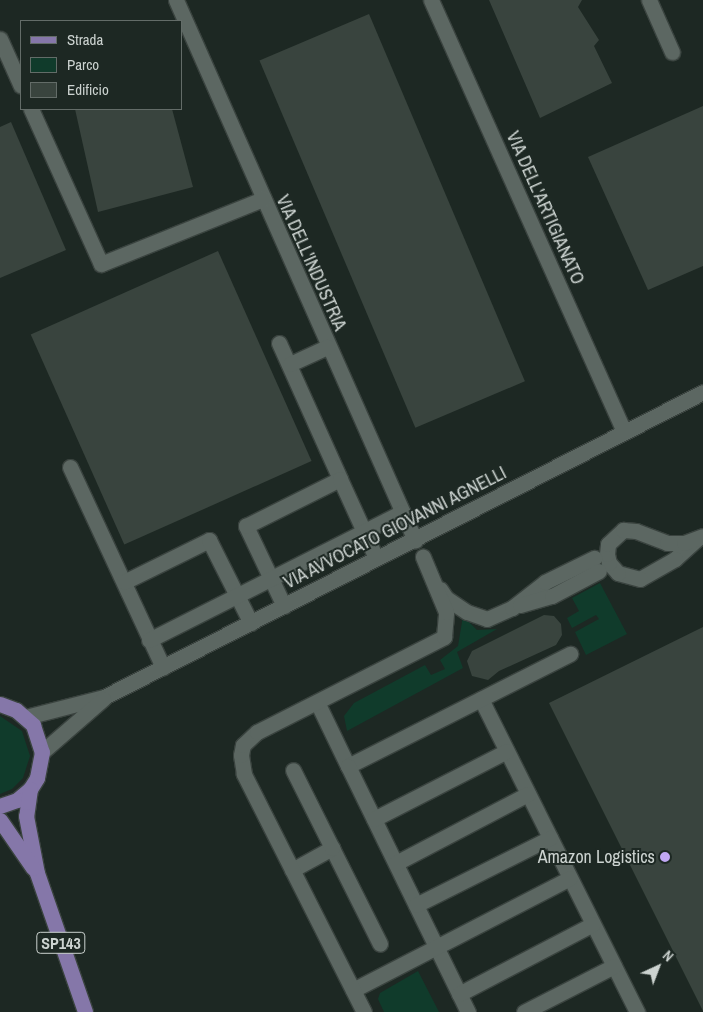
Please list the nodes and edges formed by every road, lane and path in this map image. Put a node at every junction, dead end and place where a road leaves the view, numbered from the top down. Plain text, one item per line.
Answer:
1 (176, 0) edge
2 (431, 0) edge
3 (649, 0) edge
4 (0, 39) edge
5 (672, 52) dead end
6 (20, 84) edge
7 (31, 110) edge
8 (263, 199) junction
9 (279, 343) dead end
10 (327, 347) junction
11 (290, 364) junction
12 (703, 392) edge
13 (624, 432) junction
14 (70, 466) dead end
15 (340, 479) junction
16 (402, 512) junction
17 (364, 532) junction
18 (700, 537) edge
19 (415, 540) junction
20 (423, 557) dead end
21 (376, 558) junction
22 (596, 565) dead end
23 (430, 575) junction
24 (271, 579) junction
25 (124, 582) junction
26 (238, 596) junction
27 (284, 606) junction
28 (251, 623) junction
29 (149, 640) junction
30 (570, 654) dead end
31 (163, 667) junction
32 (104, 697) junction
33 (481, 699) junction
34 (317, 702) junction
35 (0, 704) edge
36 (26, 717) junction
37 (507, 751) junction
38 (42, 752) junction
39 (348, 766) junction
40 (293, 770) dead end
41 (30, 789) junction
42 (528, 794) junction
43 (0, 806) edge
44 (374, 819) junction
45 (0, 820) edge
46 (550, 838) junction
47 (332, 848) junction
48 (396, 863) junction
49 (292, 870) junction
50 (37, 873) junction
51 (570, 878) junction
52 (416, 905) junction
53 (594, 924) junction
54 (380, 944) dead end
55 (437, 949) junction
56 (614, 966) junction
57 (353, 990) junction
58 (459, 994) junction
59 (635, 1011) edge
60 (85, 1012) edge
61 (364, 1012) edge
62 (468, 1012) edge
63 (524, 1012) edge

1 - 8 street, VIA DELL'INDUSTRIA
2 - 13 street, VIA DELL'ARTIGIANATO
3 - 5 street
4 - 6 street
7 - 8 street
8 - 10 street, VIA DELL'INDUSTRIA
9 - 11 street
10 - 11 street
10 - 16 street, VIA DELL'INDUSTRIA
11 - 15 street
12 - 13 street, VIA AVVOCATO GIOVANNI AGNELLI
13 - 19 street, VIA AVVOCATO GIOVANNI AGNELLI
14 - 25 street
15 - 17 street
15 - 24 street
16 - 17 street
16 - 19 street, VIA DELL'INDUSTRIA
17 - 21 street
17 - 24 street
18 - 18 street
19 - 21 street, VIA AVVOCATO GIOVANNI AGNELLI
20 - 23 street
21 - 27 street, VIA AVVOCATO GIOVANNI AGNELLI
22 - 23 street
23 - 34 street
24 - 26 street
24 - 27 street
25 - 26 street
25 - 29 street
26 - 28 street
26 - 29 street
27 - 28 street, VIA AVVOCATO GIOVANNI AGNELLI
28 - 31 street, VIA AVVOCATO GIOVANNI AGNELLI
29 - 31 street
30 - 33 street
31 - 32 street, VIA AVVOCATO GIOVANNI AGNELLI
32 - 36 street, VIA AVVOCATO GIOVANNI AGNELLI
32 - 38 street, VIA AVVOCATO GIOVANNI AGNELLI
33 - 37 street
33 - 39 street
34 - 39 street
34 - 49 street
35 - 36 main road
36 - 38 main road
37 - 42 street
37 - 44 street
38 - 41 main road
39 - 44 street
40 - 47 street
41 - 43 main road
41 - 50 main road, SP143
42 - 46 street
42 - 48 street
44 - 48 street
45 - 50 main road, SP143
46 - 51 street
46 - 52 street
47 - 49 street
47 - 54 street
48 - 52 street
49 - 57 street
50 - 60 main road, SP143
51 - 53 street
51 - 55 street
52 - 55 street
53 - 56 street
53 - 58 street
55 - 57 street
55 - 58 street
56 - 59 street
56 - 63 street
57 - 61 street
58 - 62 street

